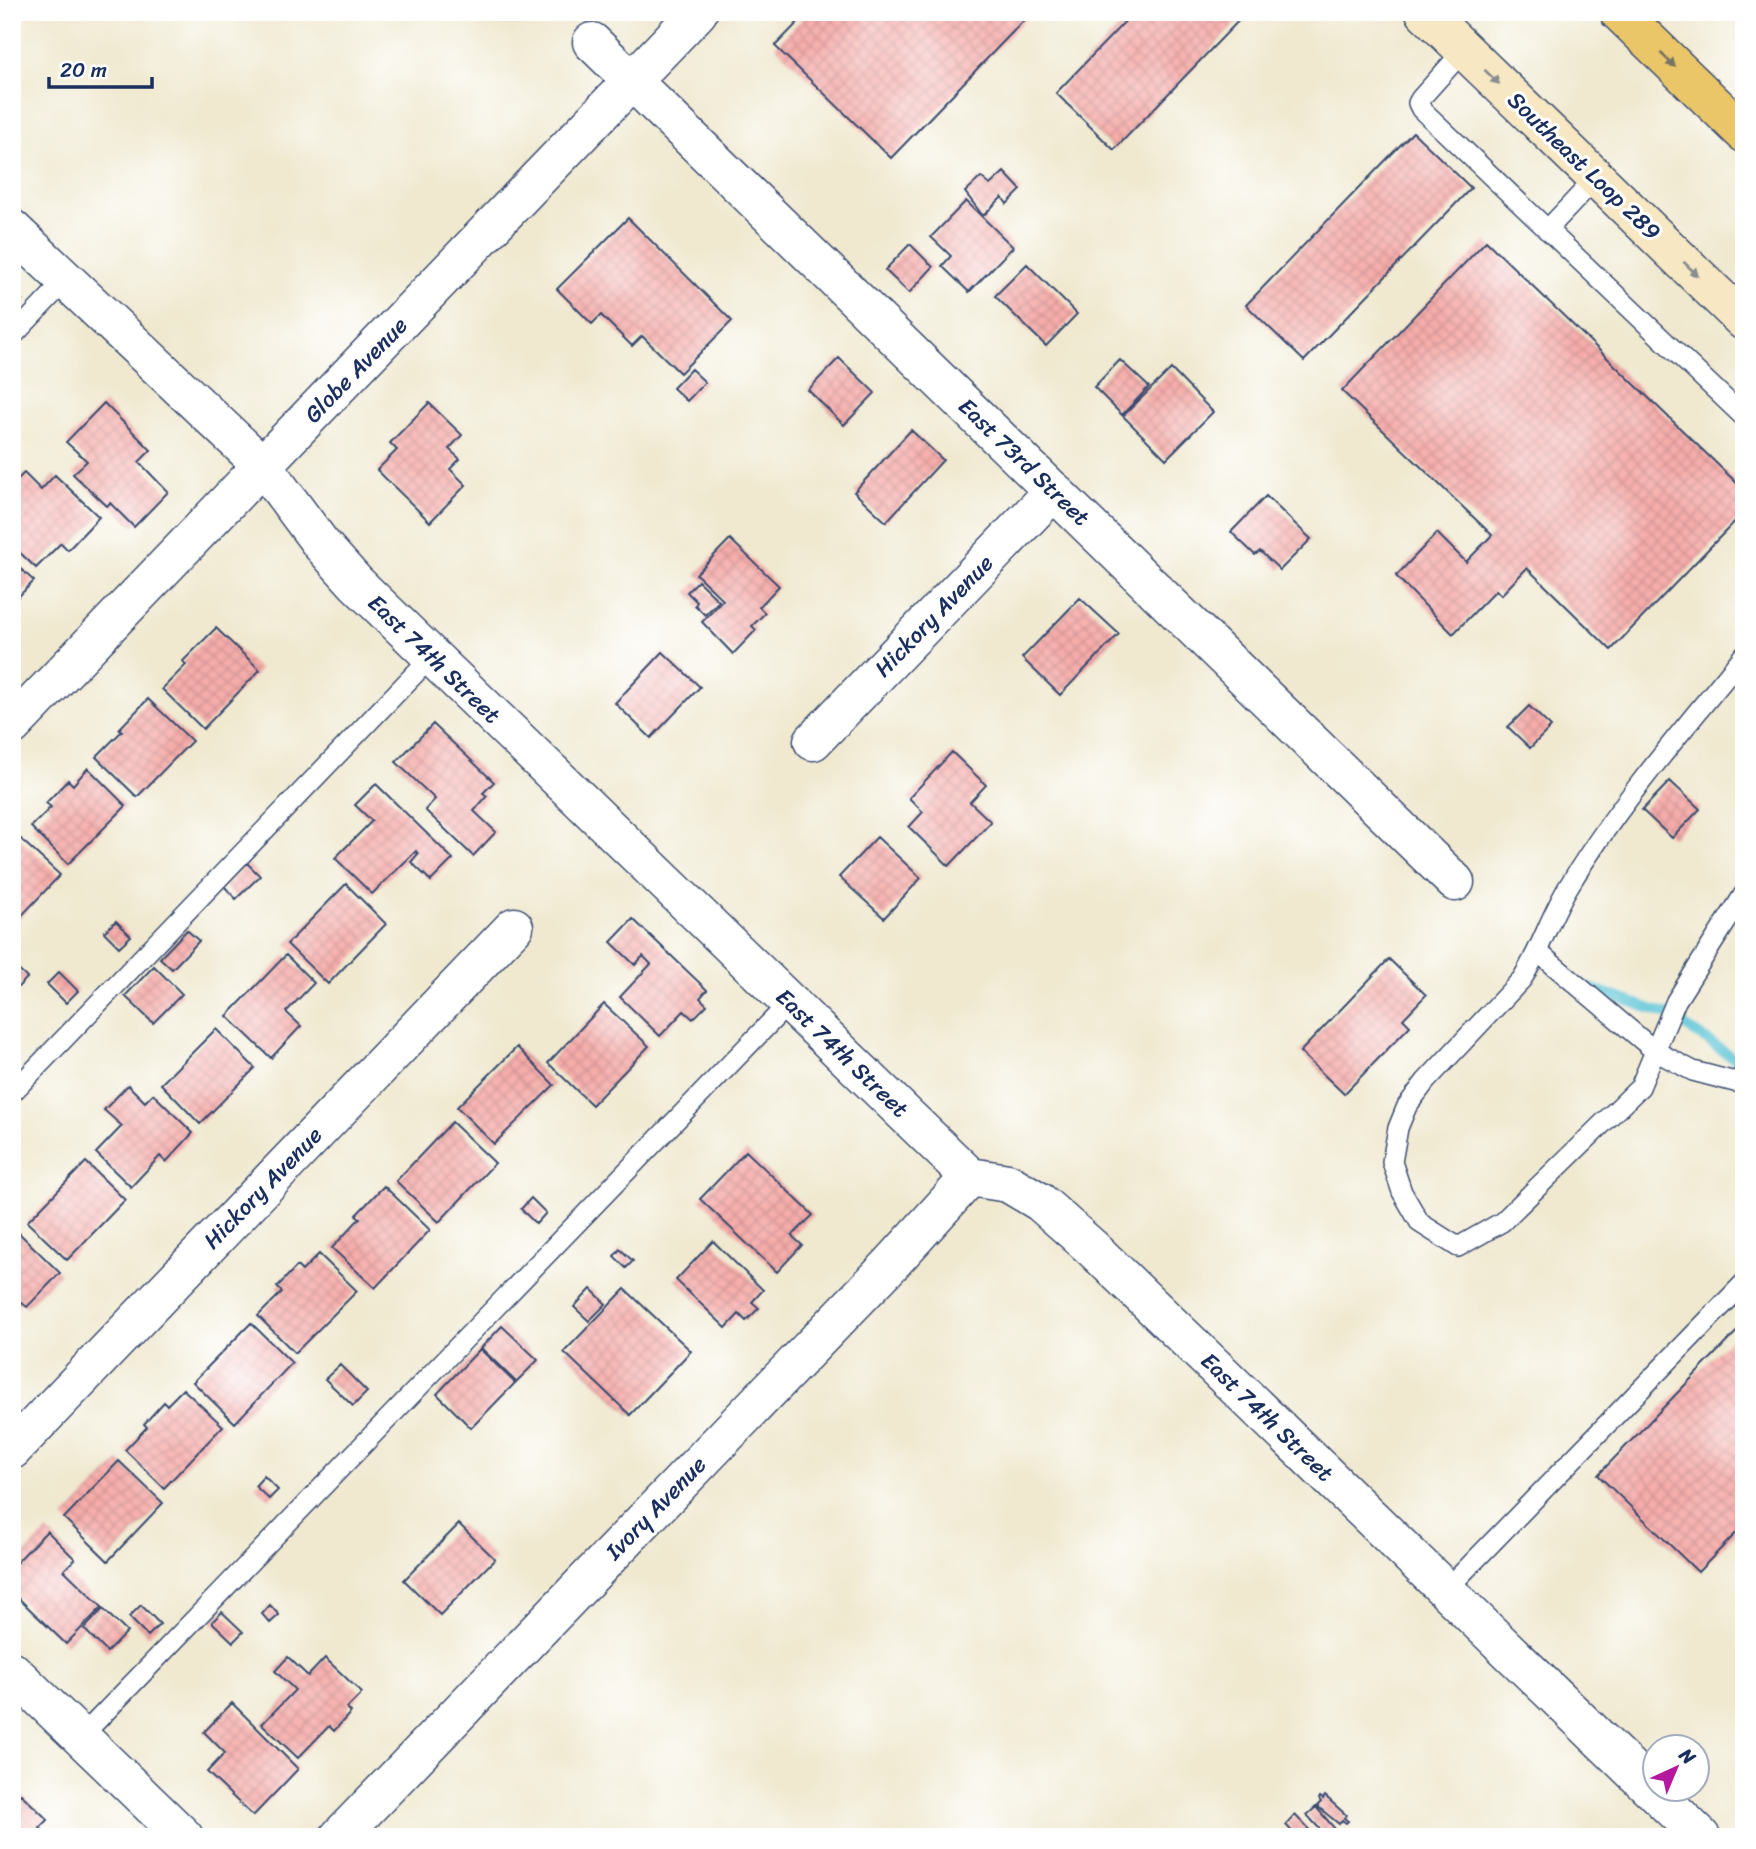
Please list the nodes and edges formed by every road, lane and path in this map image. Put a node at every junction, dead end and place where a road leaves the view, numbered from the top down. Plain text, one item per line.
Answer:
1 (698, 12) edge
2 (1425, 12) edge
3 (1619, 12) edge
4 (592, 42) dead end
5 (1464, 50) junction
6 (632, 82) junction
7 (1744, 133) edge
8 (1596, 178) junction
9 (12, 229) edge
10 (1547, 230) junction
11 (66, 280) junction
12 (1744, 321) edge
13 (12, 337) edge
14 (1744, 417) edge
15 (263, 466) junction
16 (1054, 491) junction
17 (1744, 655) edge
18 (432, 656) junction
19 (12, 726) edge
20 (813, 741) dead end
21 (1455, 882) dead end
22 (1744, 894) edge
23 (514, 927) dead end
24 (1538, 952) junction
25 (790, 1002) junction
26 (1655, 1051) junction
27 (1744, 1075) edge
28 (12, 1093) edge
29 (970, 1177) junction
30 (1744, 1283) edge
31 (12, 1450) edge
32 (1446, 1590) junction
33 (12, 1671) edge
34 (80, 1737) junction
35 (184, 1837) edge
36 (339, 1837) edge
37 (1701, 1837) edge

1 - 6 street, Globe Avenue
2 - 5 main road, Southeast Loop 289
3 -> 7 highway
4 - 6 street, East 73rd Street
5 -> 8 main road, Southeast Loop 289
5 - 10 lane
6 - 15 street, Globe Avenue
6 - 16 street, East 73rd Street
8 - 10 lane
8 -> 12 main road, Southeast Loop 289
9 - 11 street, East 74th Street
10 - 14 lane
11 - 13 lane
11 - 15 street, East 74th Street
15 - 18 street, East 74th Street
15 - 19 street, Globe Avenue
16 - 20 street, Hickory Avenue
16 - 21 street, East 73rd Street
17 - 24 lane
18 - 25 street, East 74th Street
18 - 28 lane
22 - 26 lane
23 - 31 street, Hickory Avenue
24 - 26 lane
24 - 26 lane
25 - 29 street, East 74th Street
25 - 34 lane
26 - 27 lane
29 - 32 street, East 74th Street
29 - 36 street, Ivory Avenue
30 - 32 lane
32 - 37 street, East 74th Street
33 - 34 street
34 - 35 street

